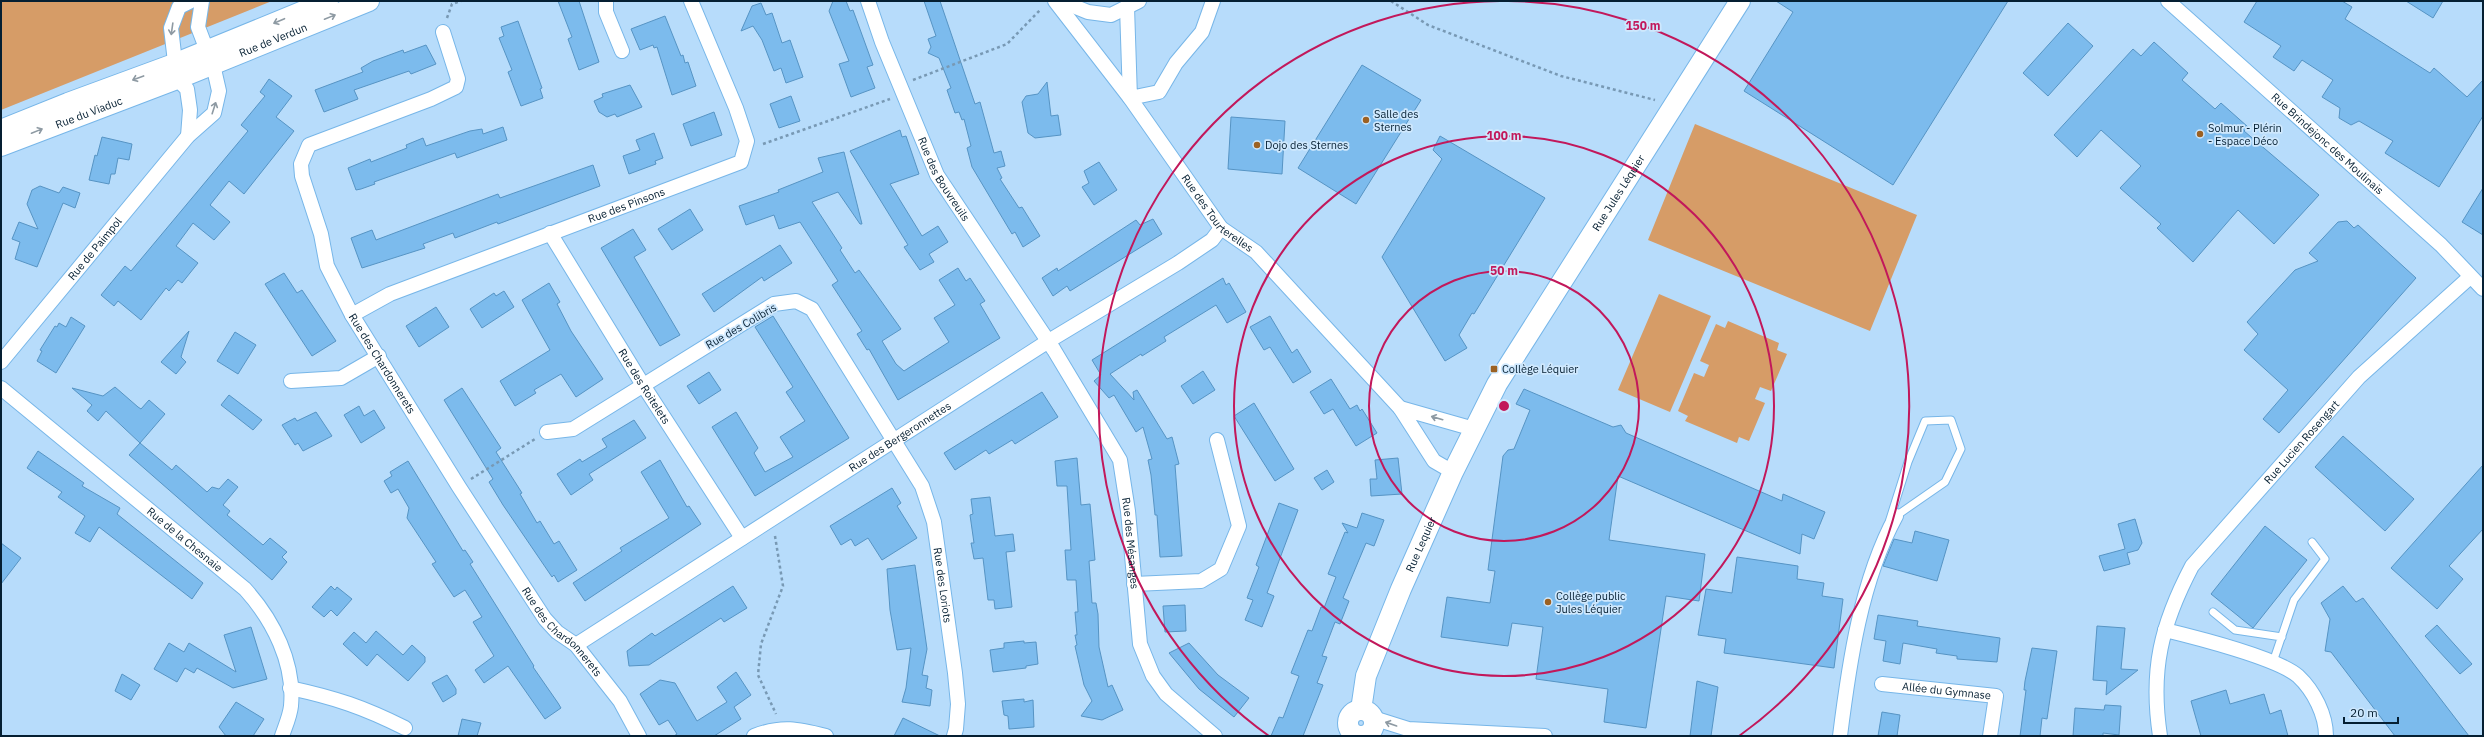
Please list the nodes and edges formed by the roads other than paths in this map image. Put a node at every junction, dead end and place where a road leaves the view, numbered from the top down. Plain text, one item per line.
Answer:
1 (191, 1) edge
2 (202, 1) edge
3 (328, 1) edge
4 (369, 1) edge
5 (606, 1) edge
6 (691, 1) edge
7 (868, 1) edge
8 (1061, 1) edge
9 (1140, 1) edge
10 (1213, 1) edge
11 (1740, 1) edge
12 (2168, 1) edge
13 (1050, 4) edge
14 (1127, 7) junction
15 (443, 32) road end
16 (622, 51) dead end
17 (210, 58) junction
18 (176, 72) junction
19 (1130, 98) junction
20 (1, 130) edge
21 (188, 136) junction
22 (1, 146) edge
23 (1221, 228) junction
24 (550, 233) junction
25 (2470, 277) junction
26 (2483, 289) edge
27 (352, 314) junction
28 (1048, 342) junction
29 (379, 356) junction
30 (1, 362) edge
31 (291, 381) dead end
32 (1497, 384) joint
33 (643, 385) junction
34 (1, 388) edge
35 (1400, 408) junction
36 (1474, 429) junction
37 (547, 432) road end
38 (1217, 440) dead end
39 (896, 441) junction
40 (1453, 472) junction
41 (1896, 516) joint
42 (1887, 533) junction
43 (742, 538) junction
44 (2312, 542) dead end
45 (1134, 584) junction
46 (2213, 612) dead end
47 (2165, 630) junction
48 (2282, 637) junction
49 (576, 645) junction
50 (2273, 662) junction
51 (1882, 684) dead end
52 (290, 688) junction
53 (405, 728) dead end
54 (1361, 728) edge
55 (282, 736) edge
56 (639, 736) edge
57 (754, 736) edge
58 (826, 736) edge
59 (954, 736) edge
60 (1214, 736) edge
61 (1545, 736) edge
62 (1840, 736) edge
63 (1990, 736) edge
64 (2160, 736) edge
65 (2326, 736) edge

1 -> 18 street
2 - 17 street, Rue de Paimpol
3 -> 17 street, Rue de Verdun
17 -> 4 street, Rue de Verdun
5 - 16 street
6 - 24 street, Rue des Pinsons
7 - 28 street, Rue des Bouvreuils
8 - 14 street
9 - 14 street
10 - 19 street
11 - 32 street, Rue Jules Léquier
12 - 25 street, Rue Brindejonc des Moulinais
13 - 19 street, Rue des Tourterelles
14 - 19 street
15 - 27 street, Rue des Chardonnerets
17 - 18 street, Rue de Verdun
21 -> 17 street, Rue de Paimpol
18 -> 20 street, Rue du Viaduc
18 - 21 street
22 -> 18 street, Rue du Viaduc
19 - 23 street, Rue des Tourterelles
21 - 30 street, Rue de Paimpol
23 - 28 street, Rue des Bergeronnettes
23 - 35 street, Rue des Tourterelles
24 - 27 street, Rue des Pinsons
24 - 33 street, Rue des Roitelets
25 - 26 street, Rue Brindejonc des Moulinais
25 - 47 street, Rue Lucien Rosengart
27 - 29 street, Rue des Chardonnerets
28 - 39 street, Rue des Bergeronnettes
28 - 45 street, Rue des Mésanges
29 - 31 street
29 - 49 street, Rue des Chardonnerets
32 - 36 street, Rue Lequier
33 - 37 street, Rue des Colibris
33 - 39 street, Rue des Colibris
33 - 43 street, Rue des Roitelets
34 - 52 street, Rue de la Chesnaie
36 -> 35 street
35 - 40 street, Rue des Tourterelles
36 - 40 street, Rue Lequier
38 - 45 street
39 - 43 street, Rue des Bergeronnettes
39 - 59 street, Rue des Loriots
40 - 54 street, Rue Lequier
41 - 42 street
41 - 42 lane
42 - 62 street
43 - 49 street, Rue des Bergeronnettes
44 - 48 lane
45 - 60 street, Rue des Mésanges
46 - 48 lane
47 - 50 street
47 - 64 street, Rue Lucien Rosengart
48 - 50 lane
49 - 56 street, Rue des Chardonnerets
50 - 65 street
51 - 63 street, Allée du Gymnase
52 - 53 street
52 - 55 street, Rue de la Chesnaie
61 -> 54 street
57 - 58 street

